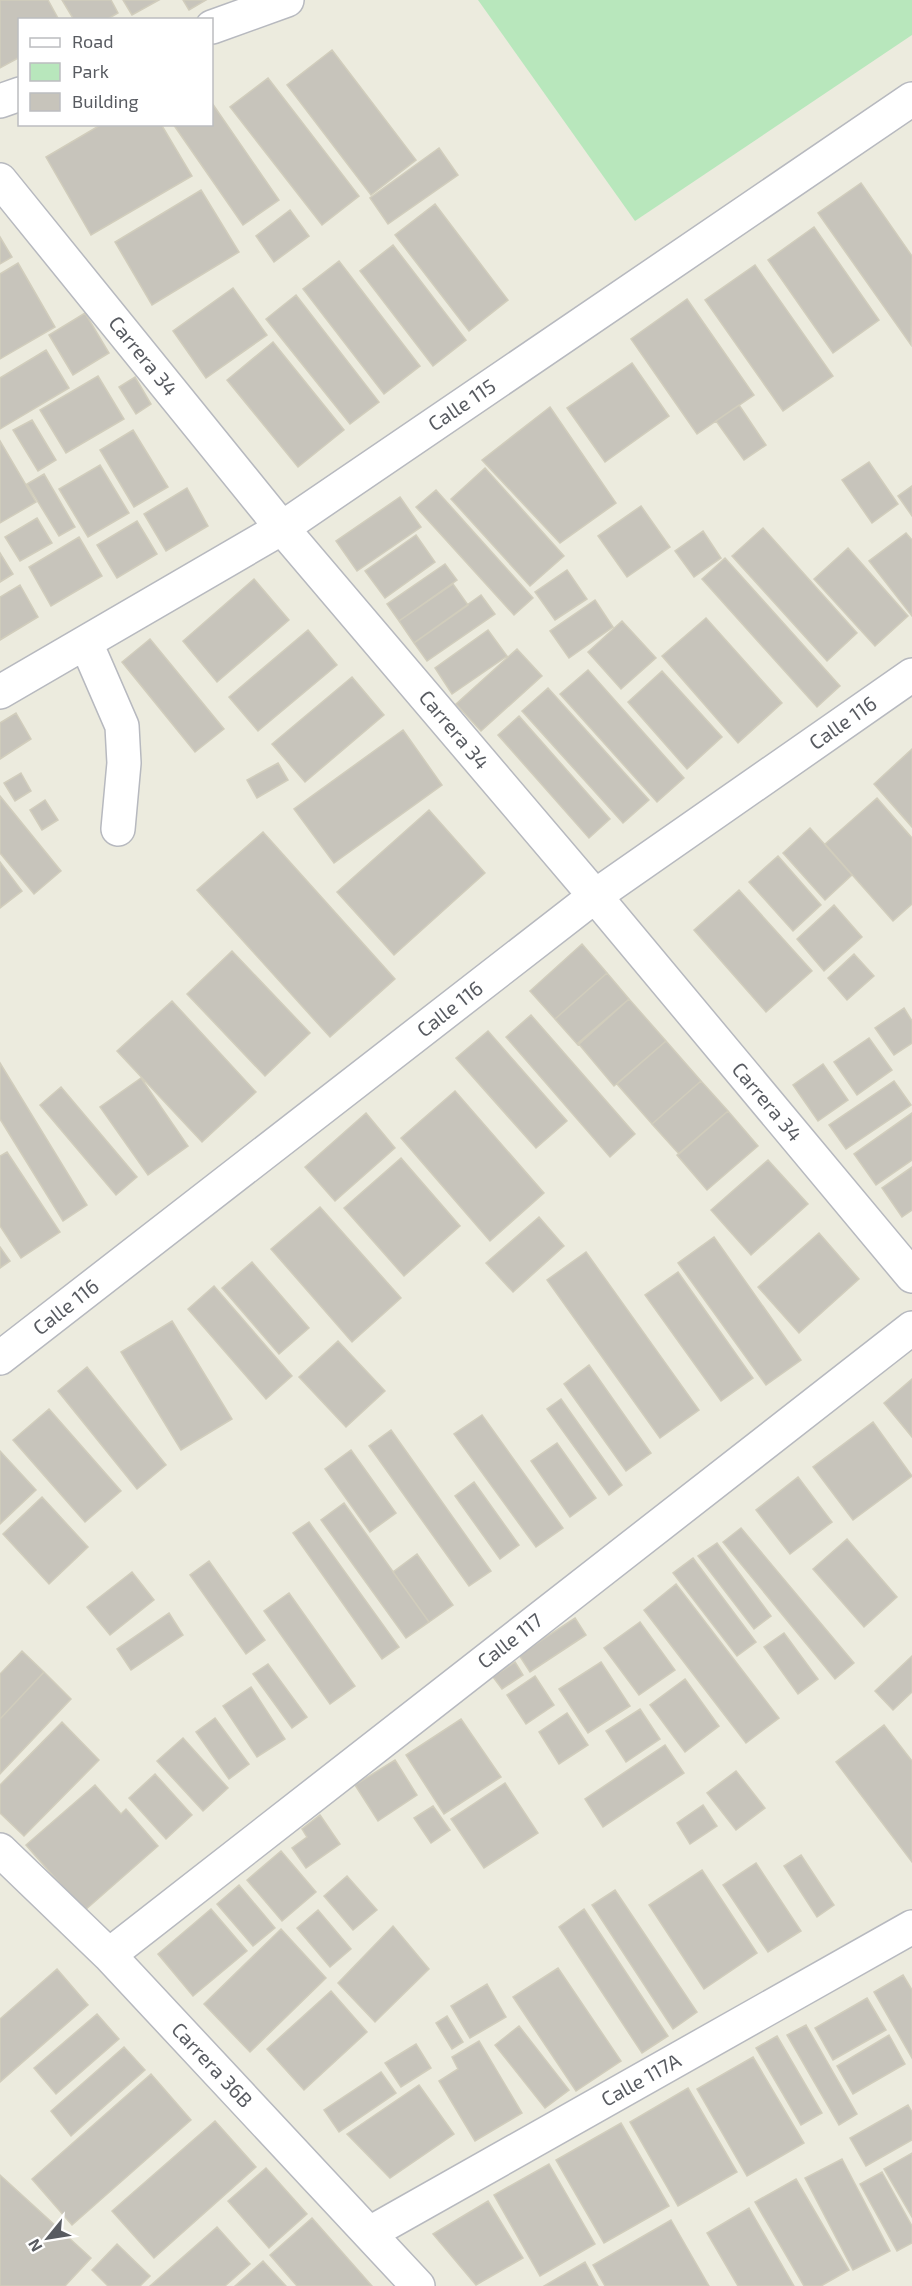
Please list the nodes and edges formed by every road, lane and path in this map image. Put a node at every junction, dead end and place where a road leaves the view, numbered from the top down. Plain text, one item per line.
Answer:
1 (287, 0) edge
2 (213, 27) edge
3 (18, 95) edge
4 (912, 99) edge
5 (0, 101) edge
6 (0, 180) edge
7 (282, 528) junction
8 (86, 643) junction
9 (912, 675) edge
10 (0, 692) edge
11 (118, 829) dead end
12 (595, 896) junction
13 (912, 1276) edge
14 (912, 1328) edge
15 (0, 1358) edge
16 (0, 1850) edge
17 (912, 1928) edge
18 (109, 1955) junction
19 (370, 2233) junction
20 (418, 2286) edge

1 - 2 street
3 - 5 street
4 - 7 street, Calle 115
6 - 7 street, Carrera 34
7 - 8 street, Calle 115
7 - 12 street, Carrera 34
8 - 10 street, Calle 115
8 - 11 street
9 - 12 street, Calle 116
12 - 13 street, Carrera 34
12 - 15 street, Calle 116
14 - 18 street, Calle 117
16 - 18 street, Carrera 36B
17 - 19 street, Calle 117A
18 - 19 street, Carrera 36B
19 - 20 street, Carrera 36B

